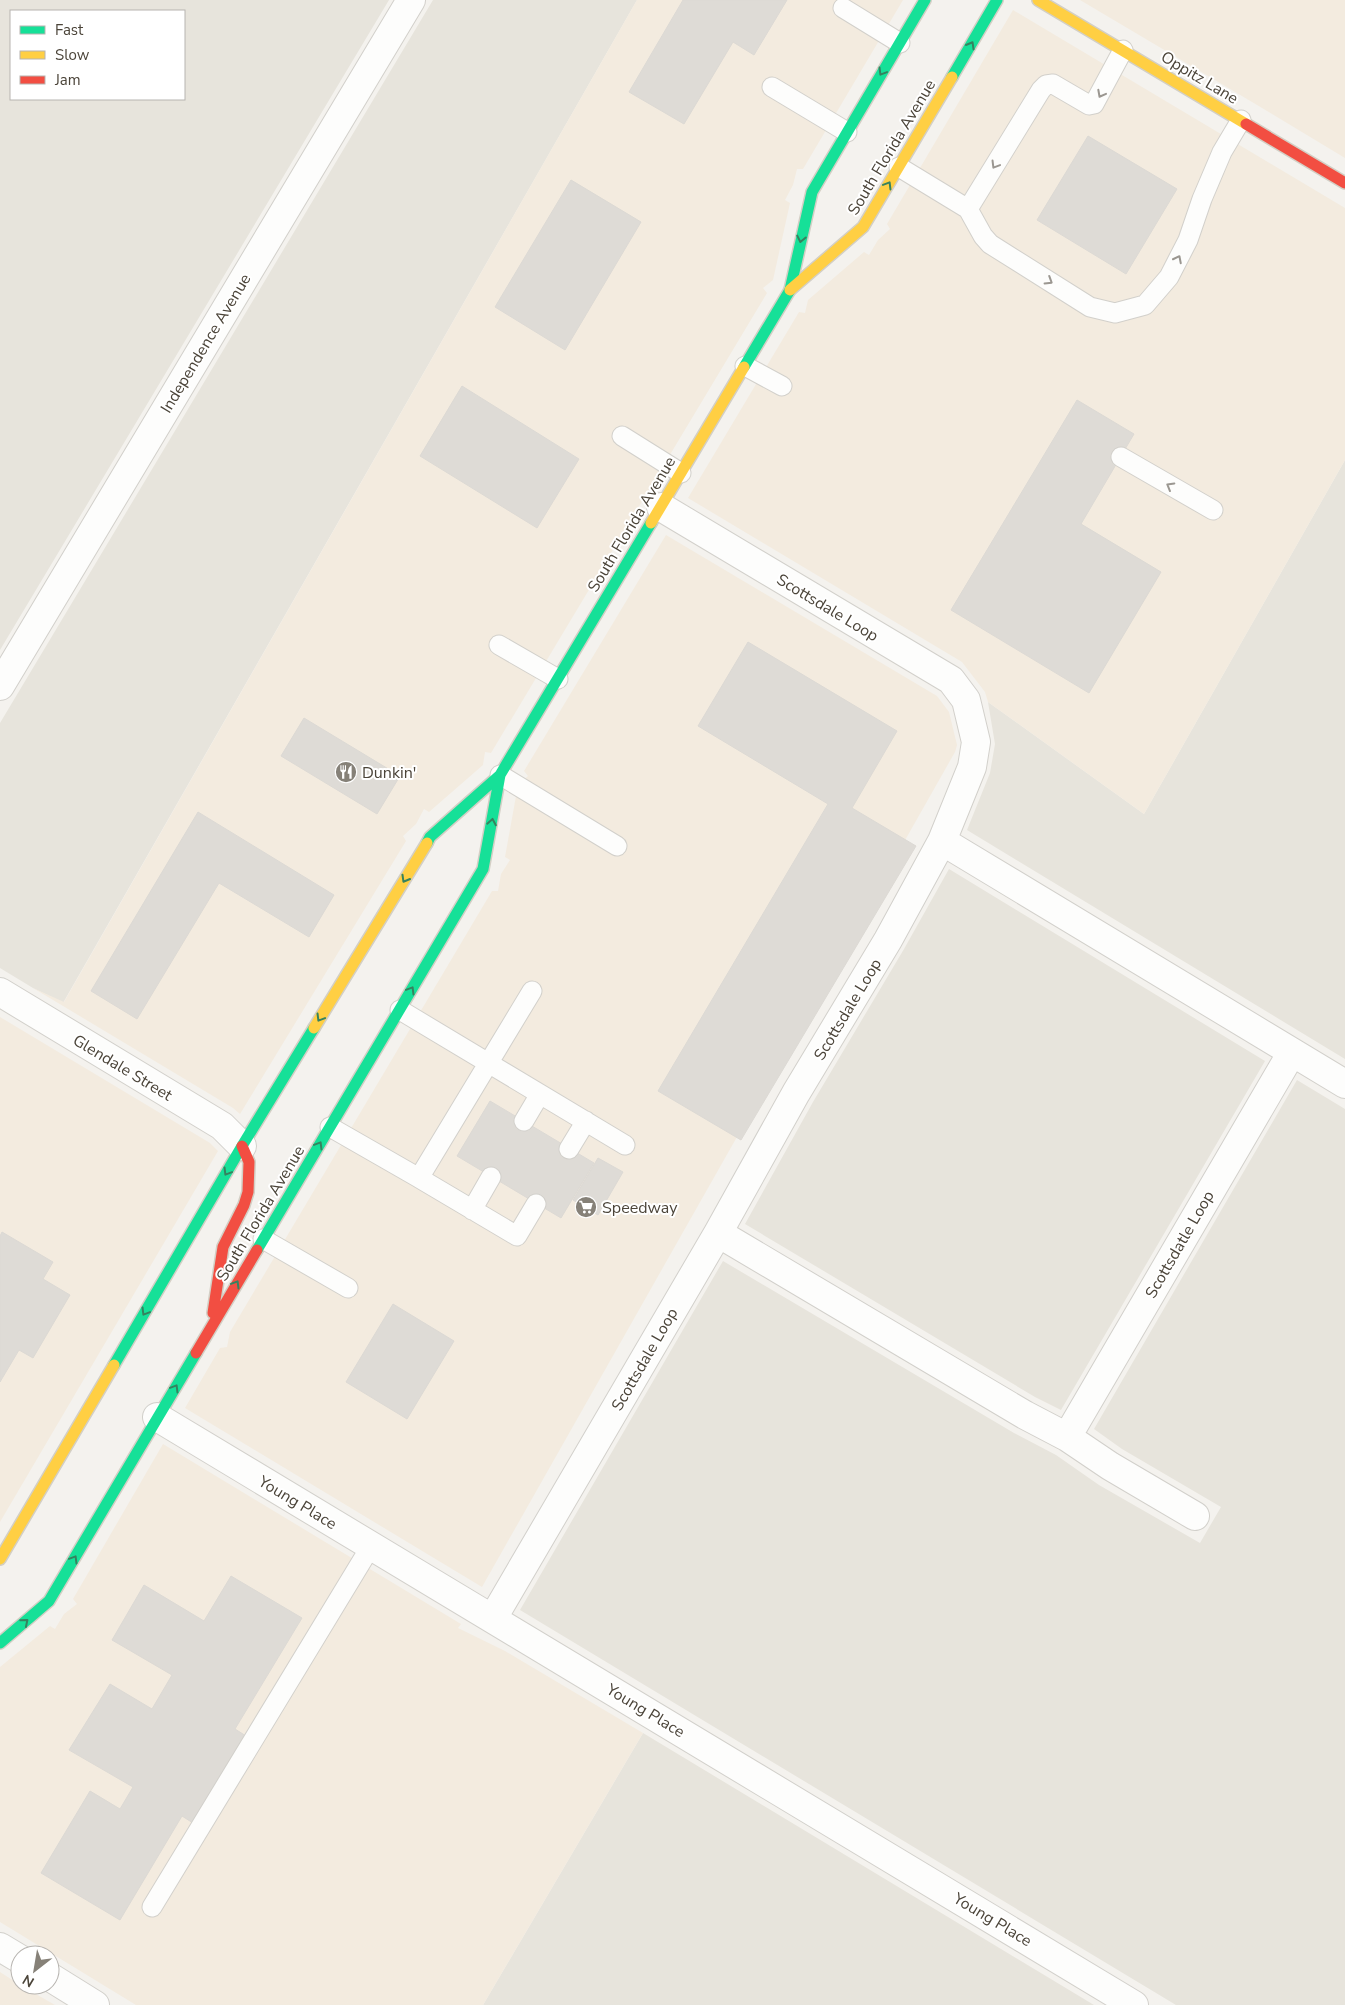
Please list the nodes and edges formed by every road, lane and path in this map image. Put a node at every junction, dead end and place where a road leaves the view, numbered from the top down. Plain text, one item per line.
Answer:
1 (411, 0) edge
2 (925, 0) edge
3 (997, 0) edge
4 (1038, 0) edge
5 (843, 8) dead end
6 (900, 43) junction
7 (1123, 50) junction
8 (772, 87) dead end
9 (1240, 120) junction
10 (847, 132) junction
11 (899, 167) junction
12 (1345, 183) edge
13 (968, 209) junction
14 (790, 290) junction
15 (745, 366) junction
16 (782, 386) dead end
17 (622, 436) dead end
18 (1121, 457) dead end
19 (681, 473) junction
20 (661, 507) junction
21 (1212, 510) dead end
22 (500, 645) dead end
23 (558, 679) junction
24 (0, 686) edge
25 (500, 775) junction
26 (942, 840) junction
27 (617, 846) dead end
28 (532, 991) dead end
29 (0, 992) edge
30 (400, 1010) junction
31 (1292, 1052) junction
32 (488, 1063) junction
33 (1345, 1084) edge
34 (540, 1094) junction
35 (524, 1121) dead end
36 (586, 1121) junction
37 (330, 1127) junction
38 (625, 1145) dead end
39 (242, 1146) junction
40 (569, 1148) dead end
41 (491, 1177) dead end
42 (420, 1178) junction
43 (536, 1204) dead end
44 (472, 1210) junction
45 (718, 1233) junction
46 (263, 1239) junction
47 (348, 1288) dead end
48 (211, 1326) junction
49 (157, 1417) junction
50 (1067, 1437) junction
51 (1195, 1516) dead end
52 (371, 1546) junction
53 (0, 1559) edge
54 (493, 1618) junction
55 (0, 1642) edge
56 (152, 1907) dead end
57 (60, 1983) edge
58 (95, 2005) edge
59 (1134, 2005) edge

1 - 24 street, Independence Avenue
2 - 6 main road, South Florida Avenue
11 -> 3 main road, South Florida Avenue
4 - 7 main road, Oppitz Lane
5 - 6 lane
6 -> 10 main road, South Florida Avenue
7 - 9 main road, Oppitz Lane
7 -> 13 lane
8 - 10 lane
9 - 12 main road, Oppitz Lane
13 -> 9 lane
10 -> 14 main road, South Florida Avenue
11 - 13 lane
14 -> 11 main road, South Florida Avenue
14 - 15 main road, South Florida Avenue
15 - 16 lane
15 - 19 main road, South Florida Avenue
17 - 19 lane
21 -> 18 lane
19 - 20 main road, South Florida Avenue
20 - 23 main road, South Florida Avenue
20 - 26 street, Scottsdale Loop
22 - 23 lane
23 - 25 main road, South Florida Avenue
25 - 27 lane
30 -> 25 main road, South Florida Avenue
25 -> 39 main road, South Florida Avenue
26 - 31 street
26 - 45 street, Scottsdale Loop
28 - 32 lane
29 - 39 street, Glendale Street
30 - 32 lane
30 - 37 main road, South Florida Avenue
31 - 33 street
31 - 50 street, Scottsdatle Loop
32 - 34 lane
32 - 42 lane
34 - 35 lane
34 - 36 lane
36 - 38 lane
36 - 40 lane
37 - 42 lane
46 -> 37 main road, South Florida Avenue
39 - 48 main road
39 -> 53 main road, South Florida Avenue
41 - 44 lane
42 - 44 lane
43 - 44 lane
45 - 50 street
45 - 54 street, Scottsdale Loop
46 - 47 lane
48 -> 46 main road, South Florida Avenue
49 -> 48 main road, South Florida Avenue
49 - 52 street, Young Place
55 -> 49 main road, South Florida Avenue
50 - 51 street
52 - 54 street, Young Place
52 - 56 lane
54 - 59 street, Young Place
57 - 58 street

